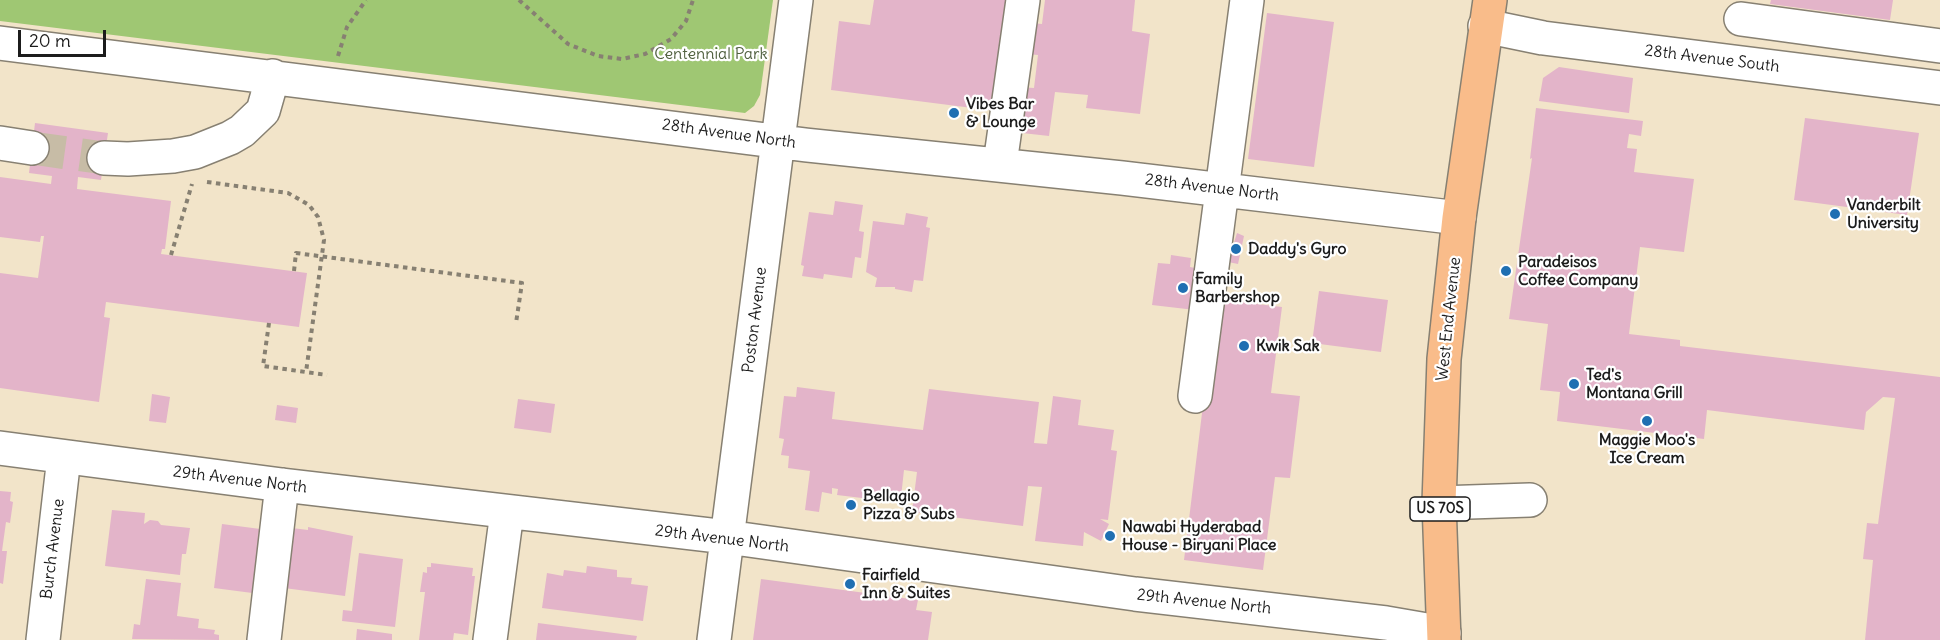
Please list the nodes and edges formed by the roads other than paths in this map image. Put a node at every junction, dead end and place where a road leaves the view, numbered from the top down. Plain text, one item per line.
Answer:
1 (796, 0) edge
2 (1023, 0) edge
3 (1247, 0) edge
4 (1487, 13) edge
5 (1741, 19) dead end
6 (0, 43) edge
7 (1940, 46) edge
8 (273, 76) junction
9 (1940, 88) edge
10 (778, 140) junction
11 (0, 143) edge
12 (32, 148) tunnel mouth
13 (104, 158) tunnel mouth
14 (1000, 164) junction
15 (1223, 189) junction
16 (1460, 218) junction
17 (1196, 396) dead end
18 (0, 448) edge
19 (64, 457) junction
20 (282, 485) junction
21 (1530, 500) dead end
22 (1439, 503) junction
23 (507, 512) junction
24 (727, 537) junction
25 (1444, 636) edge
26 (43, 640) edge
27 (264, 640) edge
28 (490, 640) edge
29 (714, 640) edge

1 - 10 street, Poston Avenue
2 - 14 street
3 - 15 street
4 - 9 street, 28th Avenue South
4 - 16 main road, West End Avenue / US 70S
5 - 7 street
6 - 8 street, 28th Avenue North
8 - 10 street, 28th Avenue North
8 - 13 street
10 - 14 street, 28th Avenue North
10 - 24 street, Poston Avenue
11 - 12 street
14 - 15 street, 28th Avenue North
15 - 16 street, 28th Avenue North
15 - 17 street
16 - 22 main road, West End Avenue / US 70S
18 - 19 street, 29th Avenue North
19 - 20 street, 29th Avenue North
19 - 26 street, Burch Avenue
20 - 23 street, 29th Avenue North
20 - 27 street
21 - 22 street
22 - 25 main road, West End Avenue / US 70S
23 - 24 street, 29th Avenue North
23 - 28 street
24 - 25 street, 29th Avenue North
24 - 29 street, Poston Avenue

